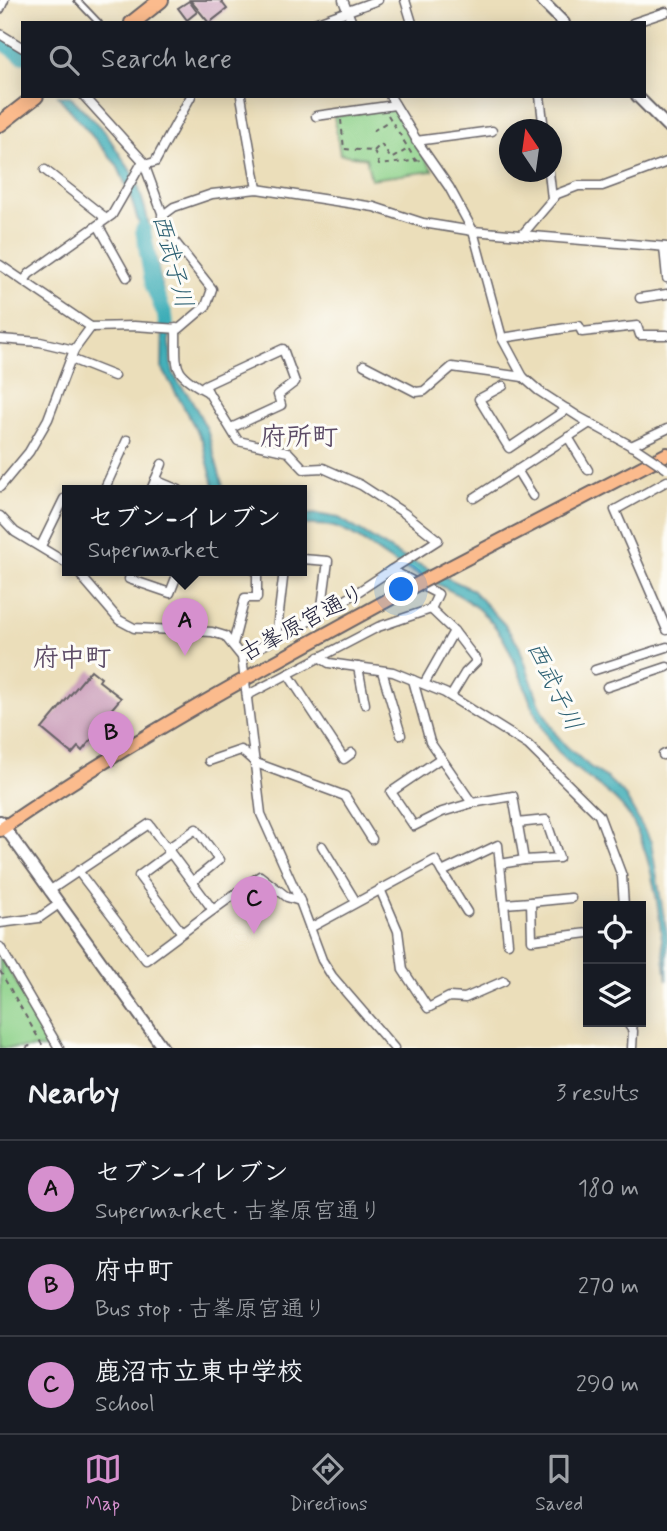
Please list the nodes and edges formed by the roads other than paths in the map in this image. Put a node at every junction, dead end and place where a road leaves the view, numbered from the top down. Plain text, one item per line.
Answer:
1 (4, 0) edge
2 (77, 0) edge
3 (344, 0) edge
4 (378, 0) edge
5 (405, 0) edge
6 (541, 0) edge
7 (155, 2) edge
8 (0, 9) edge
9 (348, 10) junction
10 (666, 12) edge
11 (97, 21) edge
12 (134, 21) edge
13 (320, 21) edge
14 (351, 21) edge
15 (411, 21) edge
16 (562, 21) edge
17 (639, 21) edge
18 (0, 34) edge
19 (21, 47) edge
20 (33, 98) edge
21 (86, 98) edge
22 (190, 98) edge
23 (240, 98) edge
24 (391, 98) edge
25 (540, 98) edge
26 (639, 98) edge
27 (395, 105) junction
28 (316, 116) dead end
29 (543, 119) edge
30 (0, 124) edge
31 (667, 126) edge
32 (492, 131) dead end
33 (416, 141) junction
34 (667, 162) edge
35 (143, 163) junction
36 (45, 170) dead end
37 (550, 182) edge
38 (257, 189) junction
39 (552, 199) junction
40 (162, 216) junction
41 (101, 222) junction
42 (473, 231) junction
43 (522, 235) junction
44 (665, 247) edge
45 (0, 265) edge
46 (127, 277) dead end
47 (667, 278) edge
48 (24, 281) junction
49 (667, 294) edge
50 (640, 298) dead end
51 (91, 327) junction
52 (176, 328) junction
53 (667, 335) edge
54 (502, 338) junction
55 (0, 339) edge
56 (73, 355) junction
57 (364, 365) dead end
58 (114, 376) dead end
59 (523, 377) junction
60 (503, 386) dead end
61 (208, 392) junction
62 (567, 410) junction
63 (590, 423) junction
64 (231, 428) junction
65 (667, 429) edge
66 (568, 437) junction
67 (127, 440) dead end
68 (634, 448) junction
69 (667, 454) edge
70 (162, 464) dead end
71 (667, 469) edge
72 (517, 470) junction
73 (588, 470) dead end
74 (155, 480) junction
75 (667, 481) edge
76 (106, 485) edge
77 (153, 485) edge
78 (167, 485) edge
79 (0, 487) edge
80 (533, 496) dead end
81 (474, 498) dead end
82 (62, 503) edge
83 (0, 516) edge
84 (41, 546) junction
85 (307, 559) edge
86 (62, 560) edge
87 (391, 570) junction
88 (81, 576) edge
89 (130, 576) edge
90 (177, 576) edge
91 (257, 576) edge
92 (283, 576) edge
93 (431, 609) junction
94 (321, 614) junction
95 (667, 630) edge
96 (454, 631) junction
97 (276, 638) junction
98 (233, 644) junction
99 (667, 647) edge
100 (242, 657) junction
101 (319, 657) junction
102 (358, 667) junction
103 (667, 667) edge
104 (595, 670) dead end
105 (382, 671) junction
106 (288, 674) junction
107 (245, 677) junction
108 (413, 680) junction
109 (424, 684) junction
110 (607, 687) dead end
111 (248, 695) junction
112 (451, 696) junction
113 (365, 704) dead end
114 (401, 735) dead end
115 (352, 753) dead end
116 (441, 758) junction
117 (209, 761) dead end
118 (256, 763) junction
119 (472, 803) junction
120 (517, 823) junction
121 (1, 826) edge
122 (372, 839) dead end
123 (322, 846) dead end
124 (169, 851) junction
125 (524, 860) junction
126 (500, 864) junction
127 (78, 871) junction
128 (442, 872) junction
129 (192, 882) junction
130 (380, 889) junction
131 (49, 891) junction
132 (571, 898) dead end
133 (300, 901) junction
134 (624, 901) edge
135 (356, 902) junction
136 (531, 902) junction
137 (59, 904) junction
138 (504, 904) junction
139 (213, 910) junction
140 (467, 912) dead end
141 (0, 923) edge
142 (310, 928) junction
143 (182, 933) junction
144 (583, 934) edge
145 (508, 943) dead end
146 (0, 947) edge
147 (504, 981) dead end
148 (630, 1027) edge
149 (59, 1048) edge
150 (163, 1048) edge
151 (394, 1048) edge
152 (632, 1048) edge

1 - 8 street
2 - 11 lane
3 - 9 street
4 - 9 street
5 - 15 street
6 - 16 street
7 - 12 highway
9 - 13 street
9 - 14 street
10 - 17 street
18 - 19 street
20 - 30 highway
21 - 35 street
22 - 35 street
23 - 38 street
24 - 27 street
25 - 29 street
26 - 31 street
27 - 28 street
27 - 33 street
32 - 33 street
33 - 42 street
34 - 39 street
35 - 40 street
35 - 41 street
36 - 41 street
37 - 39 street
38 - 40 street
38 - 42 street
39 - 43 street
40 - 52 street
41 - 46 street
41 - 48 street
42 - 43 street
42 - 54 street
43 - 44 street
44 - 47 street
45 - 48 street
48 - 51 street
49 - 50 street
51 - 52 street
51 - 56 street
52 - 61 street
53 - 54 street
54 - 59 street
55 - 56 street
56 - 58 street
56 - 79 street
57 - 59 street
59 - 62 street
60 - 62 street
61 - 64 street
61 - 64 street
62 - 63 street
63 - 66 street
63 - 68 street
64 - 87 street
65 - 68 street
66 - 72 street
66 - 73 street
67 - 76 street
68 - 71 street, bridge
69 - 107 main road, 古峯原宮通り, bridge
70 - 74 street
72 - 80 street
72 - 81 street
74 - 77 street
74 - 78 street
75 - 95 street
82 - 84 street
83 - 84 street
84 - 86 street
85 - 94 street
87 - 93 street
87 - 94 street
88 - 98 street
89 - 90 street
91 - 98 street
92 - 97 street
93 - 96 street
93 - 101 street
94 - 97 street
96 - 109 street
96 - 112 street
97 - 100 street
98 - 100 street
99 - 104 street
100 - 107 street
101 - 102 street
101 - 106 street
102 - 105 street
102 - 113 street
103 - 110 street
105 - 108 street
105 - 114 street
106 - 111 street
106 - 115 street
107 - 111 street
107 - 121 main road, 古峯原宮通り
108 - 109 street
108 - 116 street
109 - 112 street
111 - 118 street
112 - 134 street
116 - 119 street
116 - 119 street
117 - 118 street
118 - 122 street
118 - 133 street
119 - 120 street
120 - 125 street
120 - 125 street
121 - 131 street
123 - 135 street
124 - 127 street
124 - 129 street
124 - 129 street
124 - 143 street
125 - 126 street
126 - 128 street
126 - 138 street
127 - 131 street
127 - 143 street
128 - 130 street
128 - 140 street
129 - 139 street
130 - 135 street
130 - 147 street
131 - 137 street
132 - 136 street
133 - 139 street
133 - 142 street
135 - 142 street
136 - 138 street
136 - 144 street
137 - 141 street
137 - 150 street
138 - 145 street
139 - 143 street
142 - 151 street
146 - 149 street
148 - 152 street

